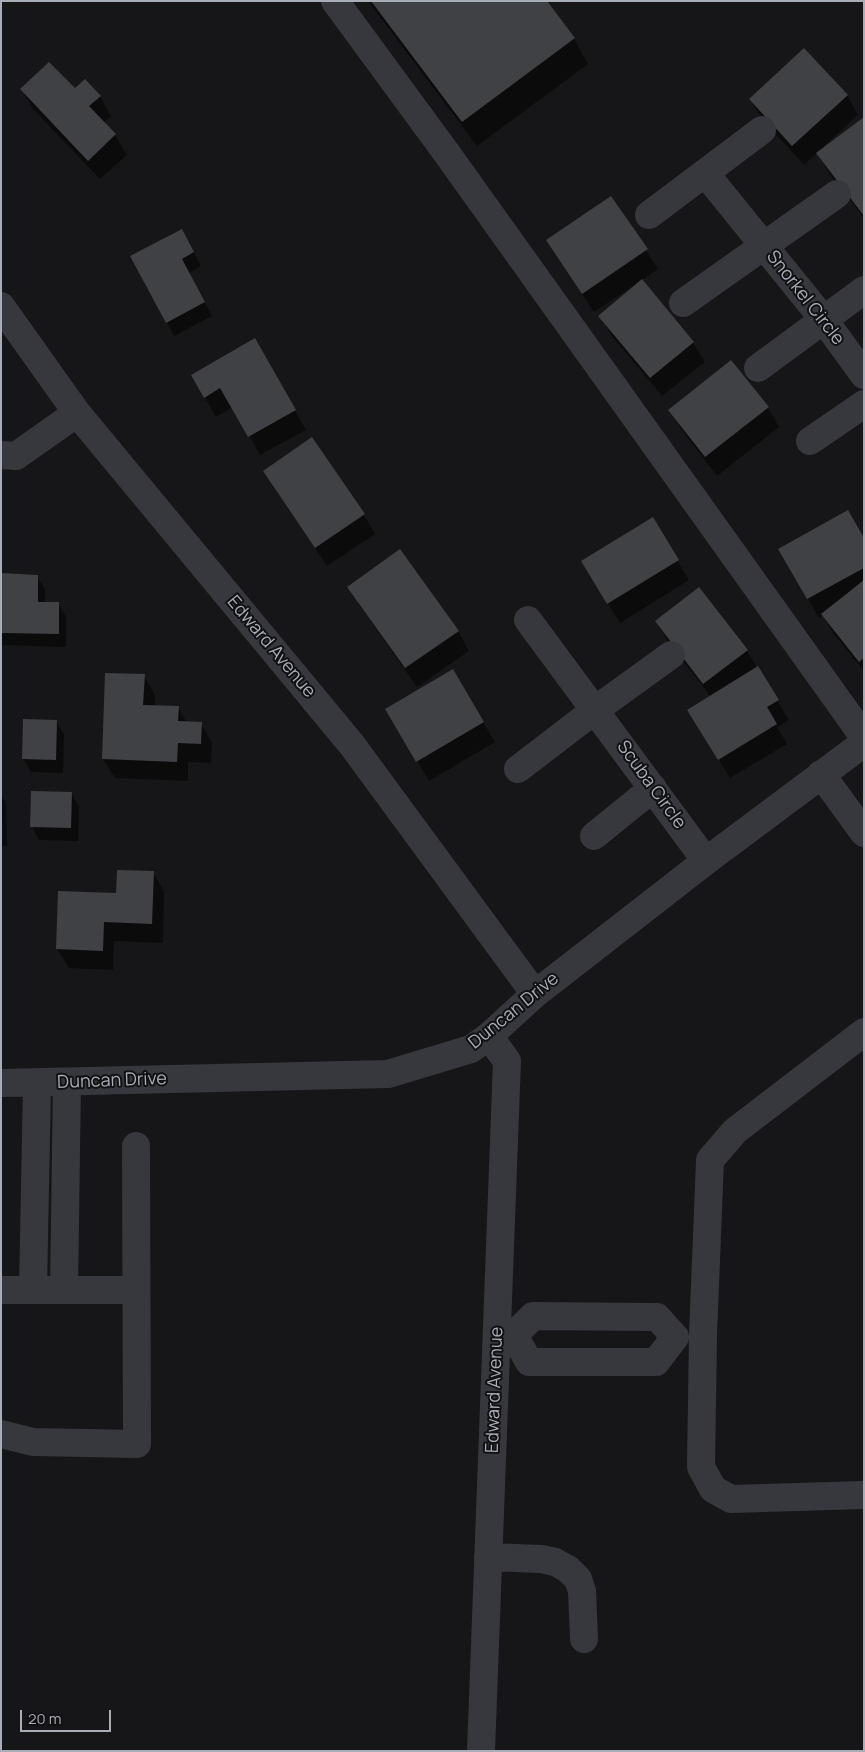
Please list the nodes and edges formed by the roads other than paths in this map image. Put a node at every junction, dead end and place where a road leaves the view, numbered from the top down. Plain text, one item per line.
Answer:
1 (335, 1) edge
2 (762, 130) dead end
3 (706, 173) junction
4 (837, 194) dead end
5 (649, 215) dead end
6 (765, 245) junction
7 (864, 290) edge
8 (683, 303) dead end
9 (1, 306) edge
10 (824, 320) junction
11 (758, 368) dead end
12 (864, 374) edge
13 (864, 404) edge
14 (77, 413) junction
15 (810, 441) dead end
16 (2, 454) edge
17 (528, 620) dead end
18 (671, 655) dead end
19 (595, 710) junction
20 (864, 737) edge
21 (864, 743) edge
22 (518, 770) dead end
23 (822, 774) junction
24 (653, 788) junction
25 (864, 832) edge
26 (594, 836) dead end
27 (706, 860) junction
28 (535, 994) junction
29 (864, 1032) edge
30 (489, 1036) junction
31 (67, 1082) junction
32 (37, 1083) junction
33 (1, 1084) edge
34 (136, 1146) dead end
35 (1, 1290) edge
36 (33, 1290) junction
37 (64, 1290) junction
38 (136, 1290) junction
39 (505, 1335) junction
40 (703, 1335) junction
41 (675, 1337) junction
42 (1, 1434) edge
43 (864, 1495) edge
44 (488, 1557) junction
45 (584, 1639) dead end
46 (481, 1751) edge

1 - 20 street
2 - 3 street
3 - 5 street
3 - 6 street, Snorkel Circle
4 - 6 street
6 - 8 street
6 - 10 street, Snorkel Circle
7 - 10 street
9 - 14 street, Edward Avenue
10 - 11 street
10 - 12 street, Snorkel Circle
13 - 15 street
14 - 16 street
14 - 28 street, Edward Avenue
17 - 19 street, Scuba Circle
18 - 19 street
19 - 22 street
19 - 24 street, Scuba Circle
21 - 23 street, Duncan Drive
23 - 25 street
23 - 27 street, Duncan Drive
24 - 26 street
24 - 27 street, Scuba Circle
27 - 28 street, Duncan Drive
28 - 30 street, Duncan Drive
29 - 40 street
30 - 31 street, Duncan Drive
30 - 39 street, Edward Avenue
31 - 32 street, Duncan Drive
31 - 37 street
32 - 33 street, Duncan Drive
32 - 36 street
34 - 38 street
35 - 36 street
36 - 37 street
37 - 38 street
38 - 42 street
39 - 41 street
39 - 41 street
39 - 44 street, Edward Avenue
40 - 41 street
40 - 43 street
44 - 45 street
44 - 46 street, Edward Avenue

